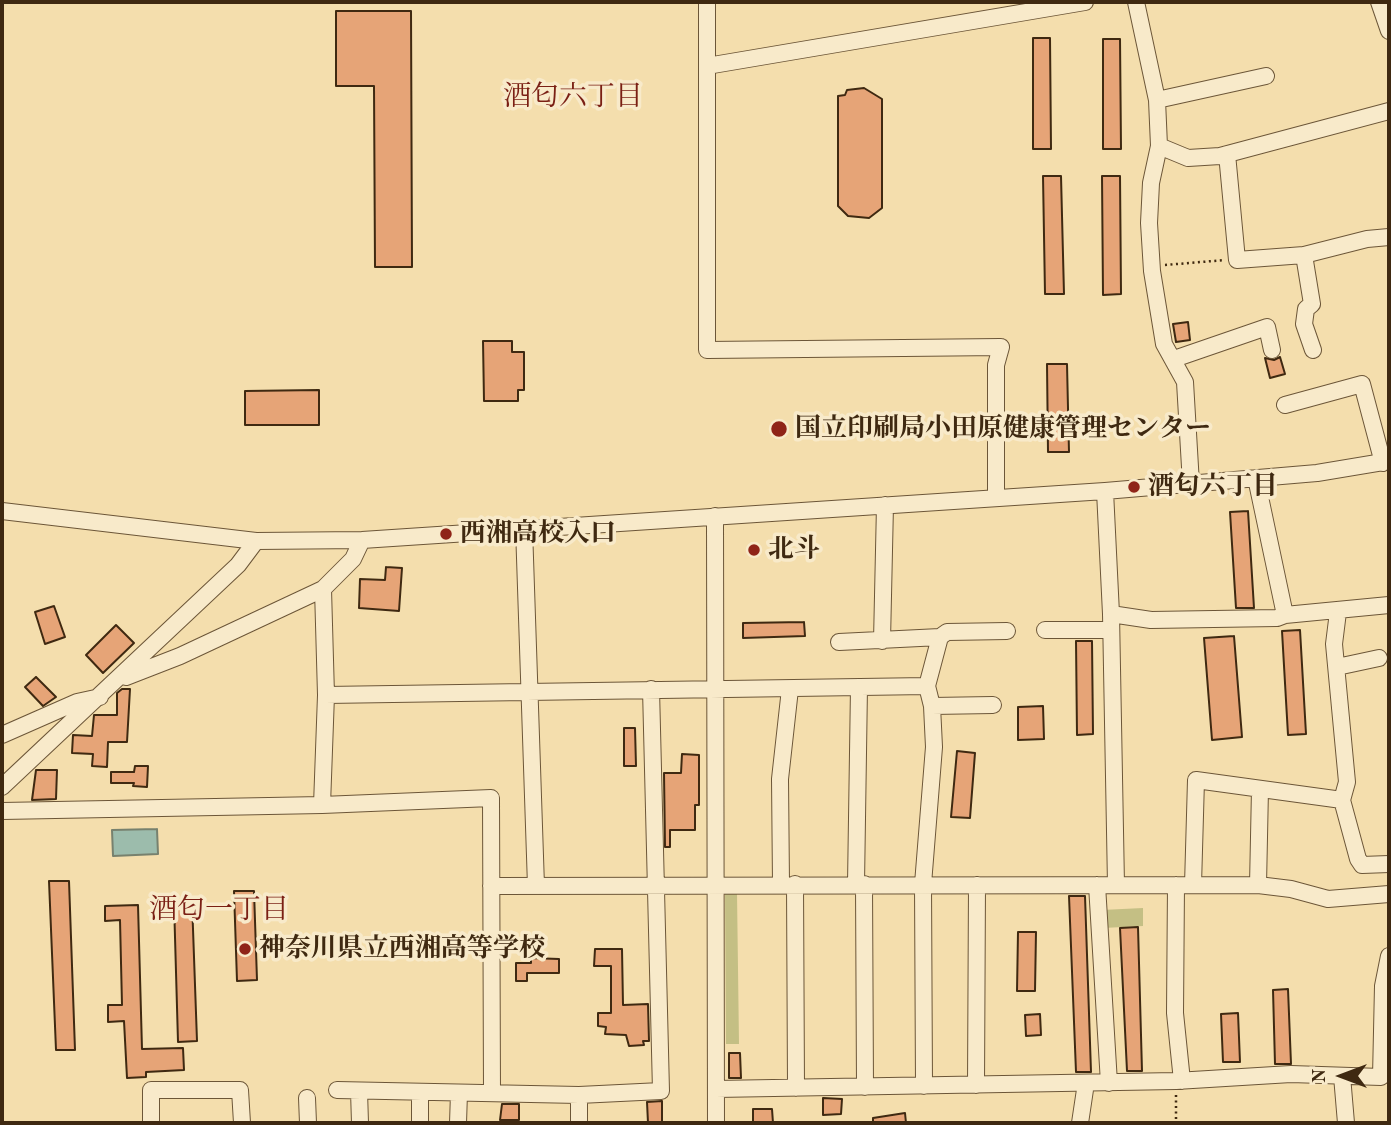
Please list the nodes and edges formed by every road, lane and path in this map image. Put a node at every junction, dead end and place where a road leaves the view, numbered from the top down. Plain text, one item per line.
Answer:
1 (707, 2) edge
2 (1085, 2) edge
3 (1136, 2) edge
4 (1379, 2) edge
5 (1389, 31) edge
6 (707, 66) junction
7 (1266, 76) dead end
8 (1157, 100) junction
9 (1389, 111) edge
10 (1159, 146) junction
11 (1227, 154) junction
12 (1389, 237) edge
13 (1304, 254) junction
14 (1237, 260) junction
15 (1151, 267) junction
16 (1272, 350) dead end
17 (1313, 351) dead end
18 (1174, 359) junction
19 (1285, 405) dead end
20 (1386, 462) edge
21 (1256, 478) junction
22 (1191, 484) junction
23 (1105, 491) junction
24 (1002, 497) junction
25 (885, 505) junction
26 (2, 511) edge
27 (715, 516) junction
28 (524, 528) junction
29 (362, 540) junction
30 (256, 541) junction
31 (323, 589) junction
32 (1389, 604) edge
33 (1338, 612) junction
34 (1284, 615) junction
35 (1111, 622) junction
36 (1045, 630) dead end
37 (1007, 631) dead end
38 (940, 637) junction
39 (882, 640) junction
40 (839, 642) dead end
41 (1380, 658) dead end
42 (1336, 667) junction
43 (120, 679) junction
44 (927, 686) junction
45 (859, 687) junction
46 (651, 689) junction
47 (790, 689) junction
48 (715, 690) junction
49 (530, 692) junction
50 (326, 695) junction
51 (101, 696) junction
52 (993, 705) dead end
53 (932, 706) junction
54 (2, 735) edge
55 (2, 787) edge
56 (1260, 789) junction
57 (1342, 800) junction
58 (322, 804) junction
59 (2, 811) edge
60 (1389, 864) edge
61 (715, 884) junction
62 (788, 884) junction
63 (860, 884) junction
64 (923, 884) junction
65 (977, 884) junction
66 (1097, 885) junction
67 (1116, 885) junction
68 (1184, 885) junction
69 (1258, 885) junction
70 (491, 886) junction
71 (536, 886) junction
72 (655, 886) junction
73 (1389, 894) edge
74 (1389, 956) edge
75 (1342, 1076) junction
76 (1179, 1081) junction
77 (1086, 1083) junction
78 (1109, 1083) junction
79 (976, 1085) junction
80 (924, 1086) junction
81 (865, 1087) junction
82 (796, 1088) junction
83 (716, 1089) junction
84 (337, 1090) dead end
85 (359, 1091) junction
86 (420, 1092) junction
87 (459, 1093) junction
88 (492, 1093) junction
89 (579, 1095) junction
90 (307, 1098) dead end
91 (151, 1123) edge
92 (242, 1123) edge
93 (308, 1123) edge
94 (360, 1123) edge
95 (420, 1123) edge
96 (458, 1123) edge
97 (579, 1123) edge
98 (716, 1123) edge
99 (1080, 1123) edge
100 (1176, 1123) edge
101 (1346, 1123) edge

1 - 6 street
2 - 6 street
3 - 8 street
4 - 5 street
6 - 24 street
7 - 8 street
8 - 10 street
9 - 11 street
10 - 11 street
10 - 15 street
11 - 14 street
12 - 13 street
13 - 14 street
13 - 17 street
14 - 15 path
15 - 18 street
16 - 18 street
18 - 22 street
19 - 20 street
20 - 21 street
21 - 22 street
21 - 34 street
22 - 23 street
23 - 24 street
23 - 35 street
24 - 25 street
25 - 27 street
25 - 39 street
26 - 30 street
27 - 28 street
27 - 48 street
28 - 29 street
28 - 49 street
29 - 30 street
29 - 31 street
30 - 43 street
31 - 43 street
31 - 50 street
32 - 33 street
33 - 34 street
33 - 42 street
34 - 35 street
35 - 36 street
35 - 67 street
37 - 38 street
38 - 39 street
38 - 44 street
39 - 40 street
41 - 42 street
42 - 57 street
43 - 51 street
44 - 45 street
44 - 53 street
45 - 47 street
45 - 63 street
46 - 48 street
46 - 49 street
46 - 72 street
47 - 48 street
47 - 62 street
48 - 61 street
49 - 50 street
49 - 71 street
50 - 58 street
51 - 54 street
51 - 55 street
52 - 53 street
53 - 64 street
56 - 57 street
56 - 68 street
56 - 69 street
57 - 60 street
58 - 59 street
58 - 70 street
61 - 62 street
61 - 72 street
61 - 83 street
62 - 63 street
62 - 82 street
63 - 64 street
63 - 81 street
64 - 65 street
64 - 80 street
65 - 66 street
65 - 79 street
66 - 67 street
66 - 78 street
67 - 68 street
68 - 69 street
68 - 76 street
69 - 73 street
70 - 71 street
70 - 88 street
71 - 72 street
72 - 89 street
74 - 75 street
75 - 76 street
75 - 101 street
76 - 78 street
76 - 100 path
77 - 78 street
77 - 79 street
77 - 99 street
79 - 80 street
80 - 81 street
81 - 82 street
82 - 83 street
83 - 98 street
84 - 85 street
85 - 86 street
85 - 94 street
86 - 87 street
86 - 95 street
87 - 88 street
87 - 96 street
88 - 89 street
89 - 97 street
90 - 93 street
91 - 92 street

